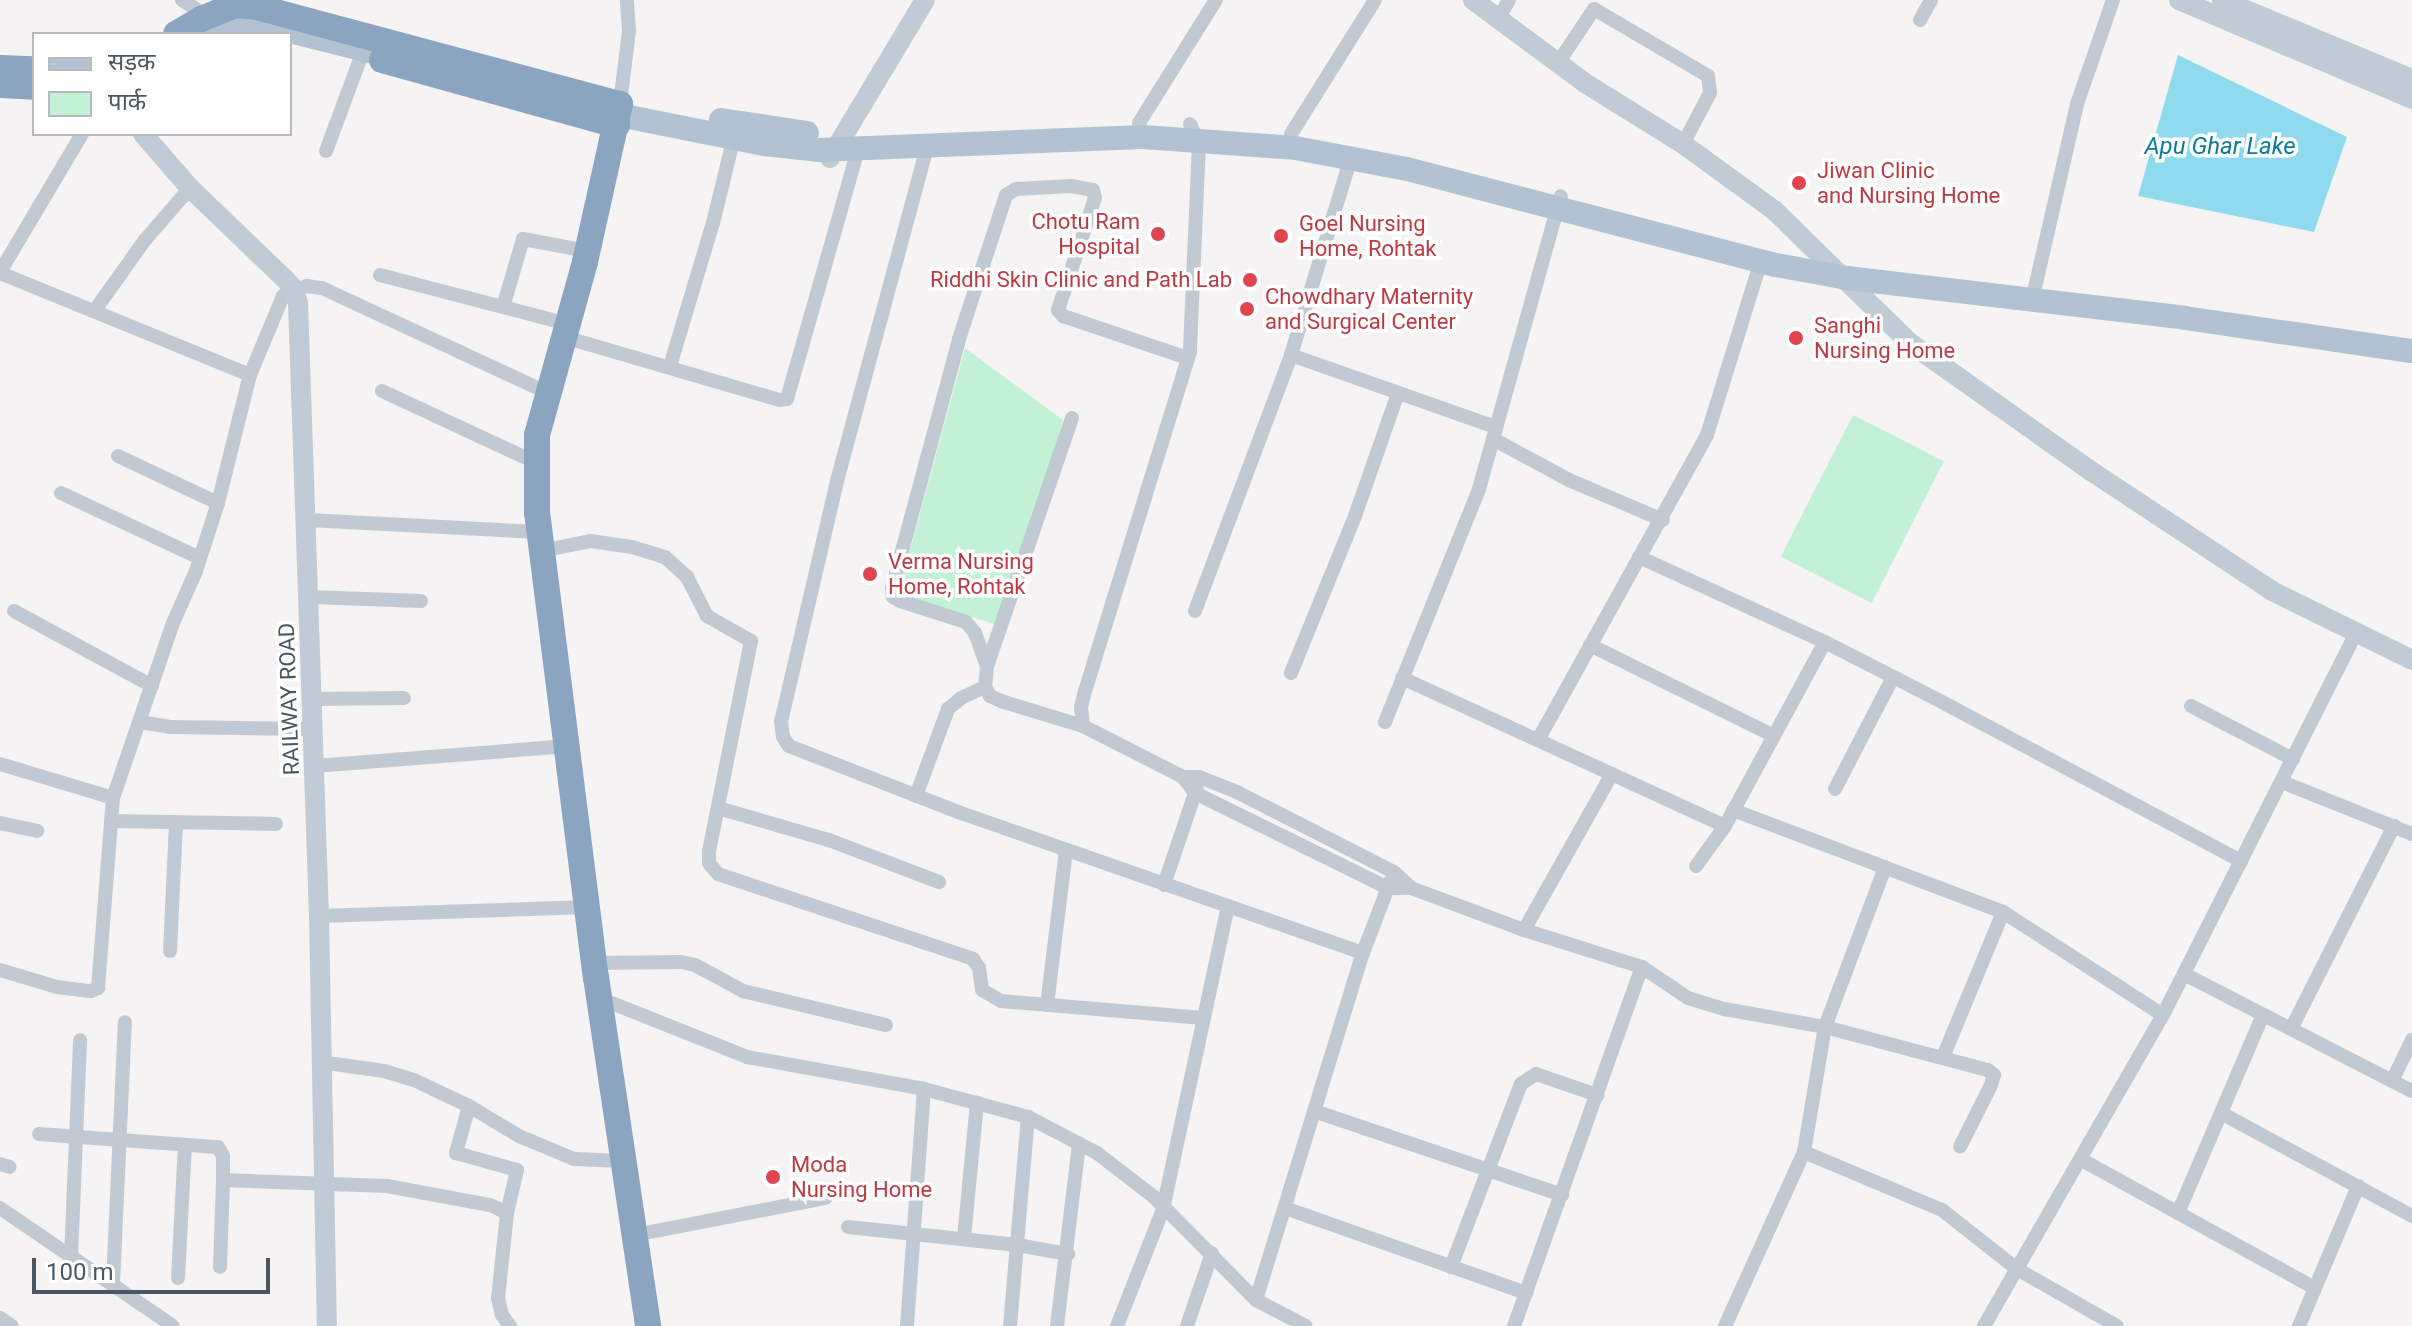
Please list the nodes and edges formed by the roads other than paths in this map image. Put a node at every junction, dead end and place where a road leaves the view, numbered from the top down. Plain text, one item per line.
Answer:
1 (182, 0) edge
2 (627, 0) edge
3 (925, 0) edge
4 (1216, 0) edge
5 (1375, 0) edge
6 (1473, 0) edge
7 (1509, 0) edge
8 (1931, 0) edge
9 (2113, 0) edge
10 (2179, 0) edge
11 (2222, 0) edge
12 (258, 3) edge
13 (1597, 4) edge
14 (1498, 19) junction
15 (1920, 20) dead end
16 (210, 28) edge
17 (187, 32) edge
18 (289, 32) edge
19 (292, 33) edge
20 (362, 54) junction
21 (1558, 63) junction
22 (0, 68) edge
23 (32, 69) edge
24 (2412, 79) edge
25 (0, 85) edge
26 (32, 87) edge
27 (2412, 99) edge
28 (618, 114) junction
29 (1139, 123) junction
30 (1194, 133) junction
31 (1291, 134) junction
32 (81, 136) edge
33 (145, 136) edge
34 (1683, 144) junction
35 (732, 145) junction
36 (843, 150) junction
37 (326, 151) dead end
38 (926, 151) junction
39 (1350, 161) junction
40 (190, 188) junction
41 (1558, 204) junction
42 (588, 251) junction
43 (1762, 258) junction
44 (0, 273) edge
45 (380, 275) dead end
46 (1841, 277) junction
47 (294, 289) junction
48 (2034, 292) junction
49 (503, 307) junction
50 (95, 310) junction
51 (566, 331) junction
52 (2412, 342) edge
53 (2412, 351) edge
54 (1291, 355) junction
55 (1188, 358) junction
56 (2412, 363) edge
57 (670, 366) junction
58 (250, 375) junction
59 (382, 391) dead end
60 (548, 393) junction
61 (1398, 393) junction
62 (1072, 418) dead end
63 (1495, 433) junction
64 (118, 456) dead end
65 (537, 463) junction
66 (61, 493) dead end
67 (218, 503) junction
68 (308, 520) junction
69 (1663, 520) junction
70 (540, 541) junction
71 (1639, 557) junction
72 (200, 558) junction
73 (310, 597) junction
74 (421, 601) dead end
75 (14, 611) dead end
76 (1195, 611) dead end
77 (2356, 633) junction
78 (1825, 642) junction
79 (1590, 645) junction
80 (2412, 660) edge
81 (987, 666) junction
82 (1291, 673) dead end
83 (1893, 677) junction
84 (1402, 678) junction
85 (152, 686) junction
86 (985, 687) junction
87 (404, 698) dead end
88 (313, 699) junction
89 (2191, 706) dead end
90 (139, 722) junction
91 (1385, 722) dead end
92 (1083, 726) junction
93 (314, 729) junction
94 (1774, 736) junction
95 (1538, 740) junction
96 (568, 746) junction
97 (2293, 759) junction
98 (0, 764) edge
99 (315, 766) junction
100 (1612, 774) junction
101 (1183, 777) junction
102 (1199, 777) junction
103 (2282, 782) junction
104 (1835, 789) dead end
105 (1195, 793) junction
106 (916, 796) junction
107 (113, 798) junction
108 (718, 808) junction
109 (1733, 810) junction
110 (111, 821) junction
111 (176, 822) junction
112 (0, 823) edge
113 (276, 824) dead end
114 (1725, 826) junction
115 (2394, 826) junction
116 (37, 831) dead end
117 (2412, 834) edge
118 (1066, 851) junction
119 (2241, 861) junction
120 (1696, 866) dead end
121 (1885, 867) junction
122 (1394, 872) junction
123 (939, 882) dead end
124 (1164, 885) junction
125 (1388, 888) junction
126 (1411, 888) junction
127 (1228, 906) junction
128 (588, 907) junction
129 (2003, 912) junction
130 (319, 916) junction
131 (1524, 930) junction
132 (170, 951) dead end
133 (1363, 953) junction
134 (594, 963) junction
135 (1642, 967) junction
136 (0, 970) edge
137 (2184, 974) junction
138 (599, 998) junction
139 (1047, 1005) junction
140 (2163, 1015) junction
141 (2263, 1015) junction
142 (1203, 1018) junction
143 (125, 1022) dead end
144 (886, 1025) dead end
145 (1825, 1027) junction
146 (2291, 1029) junction
147 (80, 1040) dead end
148 (2412, 1040) edge
149 (1943, 1057) junction
150 (320, 1062) junction
151 (2392, 1081) junction
152 (924, 1089) junction
153 (2412, 1091) edge
154 (1597, 1095) junction
155 (977, 1103) junction
156 (469, 1106) junction
157 (1314, 1111) junction
158 (2221, 1113) junction
159 (1028, 1117) junction
160 (39, 1134) dead end
161 (75, 1139) junction
162 (119, 1142) junction
163 (1079, 1143) junction
164 (185, 1145) junction
165 (1960, 1147) dead end
166 (1804, 1152) junction
167 (2080, 1159) junction
168 (624, 1161) junction
169 (1486, 1170) junction
170 (223, 1180) junction
171 (322, 1183) junction
172 (2358, 1186) junction
173 (1562, 1195) junction
174 (825, 1198) dead end
175 (0, 1208) edge
176 (1285, 1208) junction
177 (1163, 1209) junction
178 (507, 1213) junction
179 (2178, 1213) junction
180 (2412, 1216) edge
181 (848, 1227) dead end
182 (913, 1233) junction
183 (635, 1235) junction
184 (964, 1238) junction
185 (1017, 1245) junction
186 (1212, 1253) junction
187 (1068, 1254) junction
188 (71, 1257) junction
189 (220, 1267) dead end
190 (1451, 1267) junction
191 (2017, 1269) junction
192 (178, 1278) dead end
193 (113, 1284) junction
194 (2315, 1288) junction
195 (1526, 1293) junction
196 (1256, 1300) junction
197 (0, 1318) edge
198 (1275, 1318) edge
199 (651, 1322) edge
200 (12, 1326) edge
201 (173, 1326) edge
202 (327, 1326) edge
203 (510, 1326) edge
204 (907, 1326) edge
205 (1010, 1326) edge
206 (1057, 1326) edge
207 (1117, 1326) edge
208 (1187, 1326) edge
209 (1306, 1326) edge
210 (1514, 1326) edge
211 (1725, 1326) edge
212 (1984, 1326) edge
213 (2117, 1326) edge
214 (2299, 1326) edge

1 - 16 street
2 - 28 street
3 - 36 street
4 - 29 street
5 - 31 street
6 - 14 street
7 - 14 street
8 - 15 street
9 - 48 street
10 - 27 street
11 - 24 street
12 - 16 highway
12 - 28 highway
13 - 21 street
13 - 34 street
14 - 21 street
16 - 17 highway
16 - 18 highway
16 - 53 main road
19 - 20 highway
20 - 28 highway
20 - 37 street
21 - 34 street
22 - 23 highway
25 - 26 highway
28 - 35 main road
28 - 36 main road
28 - 42 highway
29 - 30 main road
29 - 36 main road
30 - 31 main road
30 - 38 main road
30 - 39 main road
30 - 55 street
31 - 41 main road
32 - 44 street
33 - 40 street
34 - 46 street
35 - 36 main road
35 - 57 street
36 - 38 main road
36 - 57 street
38 - 106 street
39 - 41 main road
39 - 54 street
40 - 47 street
40 - 50 street
41 - 43 main road
41 - 63 street
42 - 49 street
42 - 51 highway
43 - 46 main road
43 - 69 street
44 - 50 street
45 - 49 street
46 - 48 main road
46 - 56 main road
46 - 77 street
47 - 58 street
47 - 60 street
47 - 68 street, RAILWAY ROAD
48 - 52 main road
49 - 51 street
50 - 58 street
51 - 57 street
51 - 60 highway
54 - 61 street
54 - 76 street
55 - 81 street
55 - 92 street
58 - 67 street
59 - 65 street
60 - 65 highway
61 - 63 street
61 - 82 street
62 - 81 street
63 - 69 street
63 - 84 street
64 - 67 street
65 - 70 highway
66 - 72 street
67 - 72 street
68 - 70 street
68 - 73 street, RAILWAY ROAD
69 - 71 street
70 - 96 highway
70 - 108 street
71 - 78 street
71 - 79 street
72 - 85 street
73 - 74 street
73 - 88 street, RAILWAY ROAD
75 - 85 street
77 - 80 street
77 - 97 street
78 - 83 street
78 - 94 street
79 - 94 street
79 - 95 street
81 - 86 street
83 - 104 street
83 - 119 street
84 - 91 street
84 - 95 street
85 - 90 street
86 - 92 street
86 - 106 street
87 - 88 street
88 - 93 street, RAILWAY ROAD
89 - 97 street
90 - 93 street
90 - 107 street
92 - 101 street
93 - 99 street, RAILWAY ROAD
94 - 109 street
95 - 100 street
96 - 99 street
96 - 128 highway
97 - 103 street
98 - 107 street
99 - 130 street, RAILWAY ROAD
100 - 114 street
100 - 131 street
101 - 102 street
101 - 105 street
102 - 105 street
102 - 122 street
103 - 115 street
103 - 119 street
105 - 124 street
105 - 125 street
106 - 118 street
107 - 110 street
108 - 123 street
108 - 139 street
109 - 114 street
109 - 121 street
110 - 111 street
110 - 136 street
111 - 113 street
111 - 132 street
112 - 116 street
114 - 120 street
115 - 117 street
115 - 146 street
118 - 124 street
118 - 139 street
119 - 137 street
121 - 129 street
121 - 145 street
122 - 125 street
122 - 126 street
124 - 127 street
125 - 126 street
125 - 133 street
126 - 131 street
127 - 133 street
127 - 142 street
128 - 130 street
128 - 134 highway
129 - 140 street
129 - 149 street
130 - 150 street, RAILWAY ROAD
131 - 135 street
133 - 157 street
134 - 138 highway
134 - 144 street
135 - 145 street
135 - 154 street
137 - 140 street
137 - 141 street
138 - 152 street
138 - 168 highway
139 - 142 street
140 - 167 street
141 - 146 street
141 - 158 street
142 - 177 street
143 - 162 street
145 - 149 street
145 - 166 street
146 - 151 street
147 - 161 street
148 - 151 street
149 - 165 street
150 - 156 street
150 - 171 street, RAILWAY ROAD
151 - 153 street
152 - 155 street
152 - 182 street
154 - 169 street
154 - 173 street
155 - 159 street
155 - 184 street
156 - 168 street
156 - 178 street
157 - 169 street
157 - 176 street
158 - 172 street
158 - 179 street
159 - 163 street
159 - 185 street
160 - 161 street
161 - 162 street
161 - 188 street
162 - 164 street
162 - 193 street
163 - 177 street
163 - 187 street
164 - 170 street
164 - 192 street
166 - 191 street
166 - 211 street
167 - 179 street
167 - 191 street
168 - 183 highway
169 - 173 street
169 - 190 street
170 - 171 street
170 - 189 street
171 - 178 street
171 - 202 street, RAILWAY ROAD
172 - 180 street
172 - 194 street
173 - 195 street
174 - 183 street
175 - 188 street
176 - 190 street
176 - 196 street
177 - 186 street
177 - 207 street
178 - 203 street
179 - 194 street
181 - 182 street
182 - 184 street
182 - 204 street
183 - 199 highway
184 - 185 street
185 - 187 street
185 - 205 street
186 - 196 street
186 - 208 street
187 - 206 street
188 - 193 street
190 - 195 street
191 - 212 street
191 - 213 street
193 - 201 street
194 - 214 street
195 - 210 street
196 - 198 street
197 - 200 street
198 - 209 street

